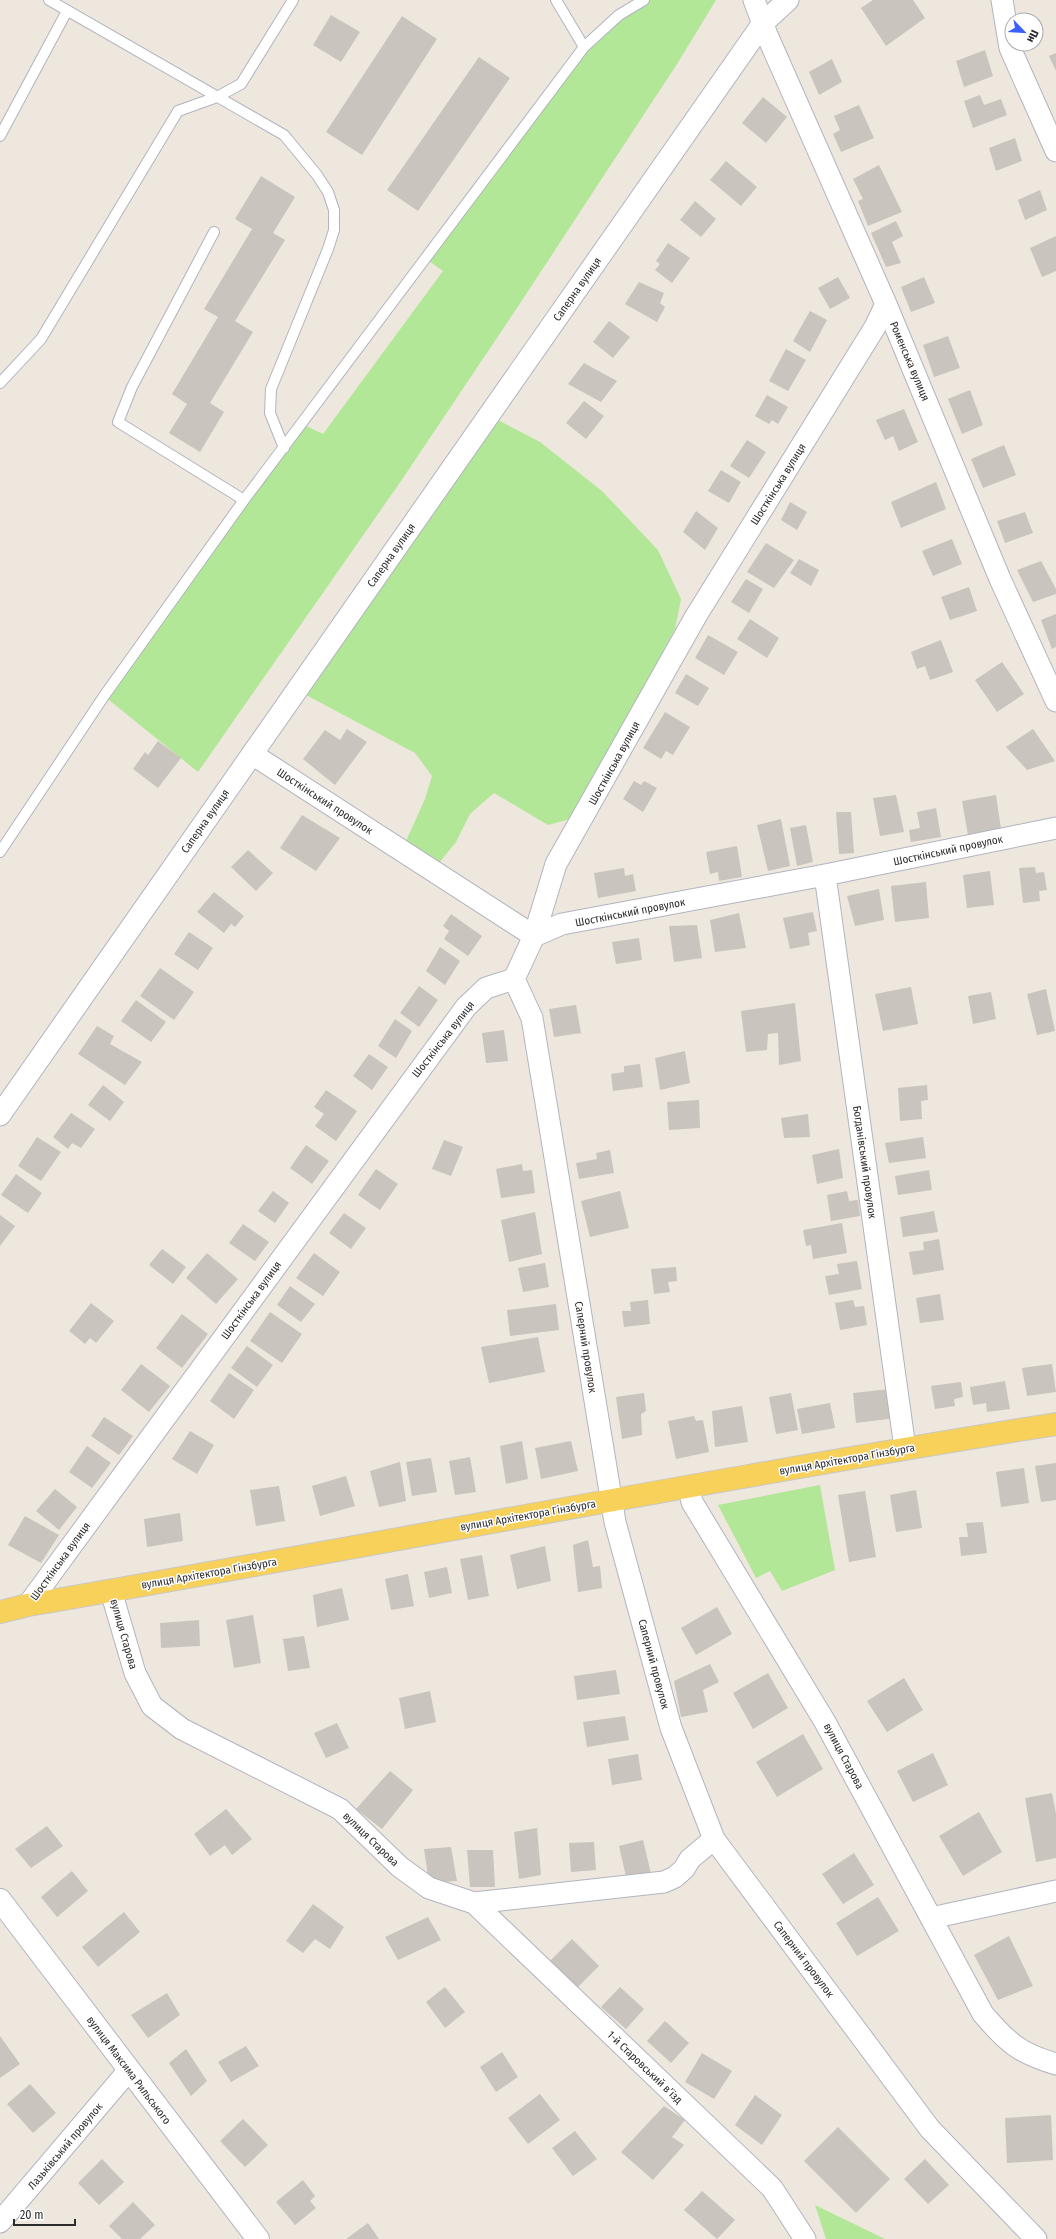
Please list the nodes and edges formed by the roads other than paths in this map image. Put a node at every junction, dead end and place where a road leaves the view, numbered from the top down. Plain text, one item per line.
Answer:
1 (49, 0) edge
2 (293, 0) edge
3 (556, 0) edge
4 (644, 0) edge
5 (754, 0) edge
6 (788, 0) edge
7 (1002, 0) edge
8 (67, 10) junction
9 (763, 23) junction
10 (584, 47) junction
11 (217, 97) junction
12 (0, 136) edge
13 (1056, 151) edge
14 (214, 232) dead end
15 (886, 304) junction
16 (0, 383) edge
17 (284, 448) junction
18 (244, 500) junction
19 (1056, 701) edge
20 (252, 754) junction
21 (1056, 828) edge
22 (0, 852) edge
23 (824, 875) junction
24 (534, 936) junction
25 (514, 979) junction
26 (0, 1115) edge
27 (1056, 1424) edge
28 (905, 1448) junction
29 (690, 1487) junction
30 (611, 1500) junction
31 (111, 1591) junction
32 (28, 1605) junction
33 (0, 1612) edge
34 (714, 1839) junction
35 (1056, 1891) edge
36 (0, 1900) edge
37 (474, 1903) junction
38 (931, 1918) junction
39 (1056, 2064) edge
40 (129, 2070) junction
41 (0, 2222) edge
42 (258, 2239) edge
43 (805, 2239) edge
44 (1036, 2239) edge

1 - 8 lane
2 - 11 lane
3 - 10 lane
4 - 10 lane
5 - 9 street, Роменська вулиця
6 - 9 street, Саперна вулиця
7 - 13 street
8 - 11 lane
8 - 12 lane
9 - 15 street, Роменська вулиця
9 - 20 street, Саперна вулиця
10 - 17 lane
11 - 16 lane
11 - 17 lane
14 - 18 lane
15 - 19 street, Роменська вулиця
15 - 24 street, Шосткінська вулиця
17 - 18 lane
18 - 22 lane
20 - 24 street, Шосткінський провулок
20 - 26 street, Саперна вулиця
21 - 23 street, Шосткінський провулок
23 - 24 street, Шосткінський провулок
23 - 28 street, Богданівський провулок
24 - 25 street, Шосткінська вулиця
25 - 30 street, Саперний провулок
25 - 32 street, Шосткінська вулиця
27 - 28 main road, вулиця Архітектора Гінзбурга
28 - 29 main road, вулиця Архітектора Гінзбурга
29 - 30 main road, вулиця Архітектора Гінзбурга
29 - 38 street, вулиця Старова
30 - 31 main road, вулиця Архітектора Гінзбурга
30 - 34 street, Саперний провулок
31 - 32 main road, вулиця Архітектора Гінзбурга
31 - 37 street, вулиця Старова
32 - 33 main road, вулиця Архітектора Гінзбурга
34 - 37 street, вулиця Старова
34 - 44 street, Саперний провулок
35 - 38 street
36 - 40 main road, вулиця Максима Рильського
37 - 43 street, 1-й Старовський в’їзд
38 - 39 street
40 - 41 street, Лазьківський провулок
40 - 42 main road, вулиця Максима Рильського

